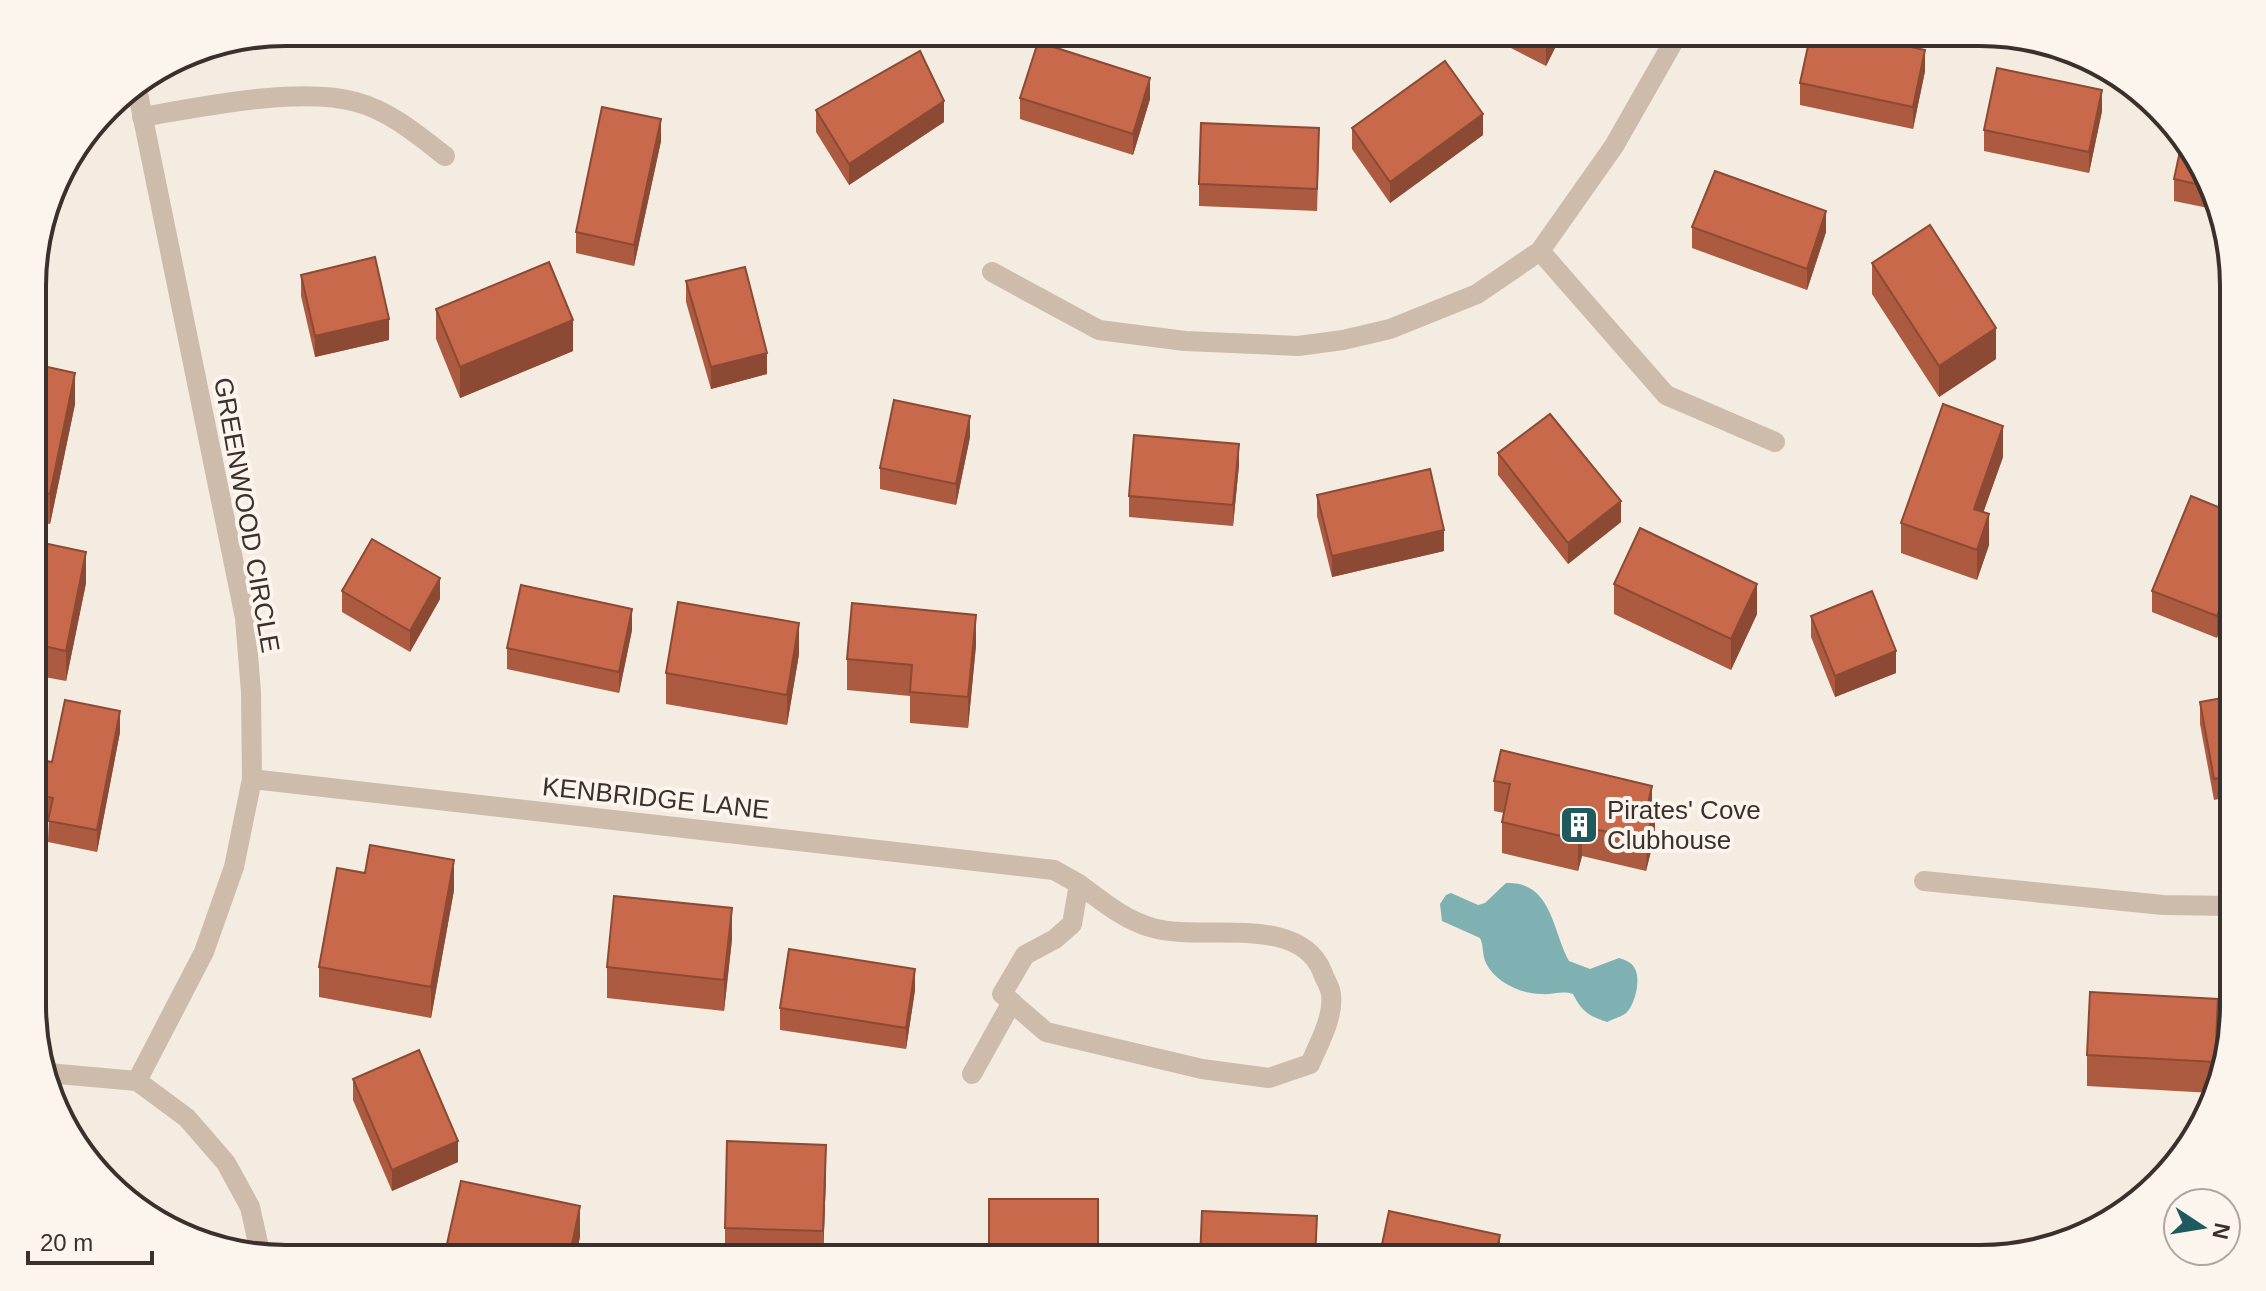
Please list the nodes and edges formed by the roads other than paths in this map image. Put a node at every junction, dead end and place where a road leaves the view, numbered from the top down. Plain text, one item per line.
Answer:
1 (1671, 46) edge
2 (138, 98) edge
3 (142, 117) junction
4 (445, 156) dead end
5 (1540, 251) junction
6 (992, 272) dead end
7 (1775, 442) dead end
8 (252, 779) junction
9 (1924, 881) dead end
10 (1079, 884) junction
11 (2219, 906) edge
12 (1012, 1002) junction
13 (56, 1074) edge
14 (972, 1074) dead end
15 (137, 1081) junction
16 (258, 1243) edge

1 - 5 street
2 - 3 street, GREENWOOD CIRCLE
3 - 4 street
3 - 8 street, GREENWOOD CIRCLE
5 - 6 street
5 - 7 street
8 - 10 street, KENBRIDGE LANE
8 - 15 street, GREENWOOD CIRCLE
9 - 11 street
10 - 12 street
10 - 12 street
12 - 14 street
13 - 15 street
15 - 16 street

